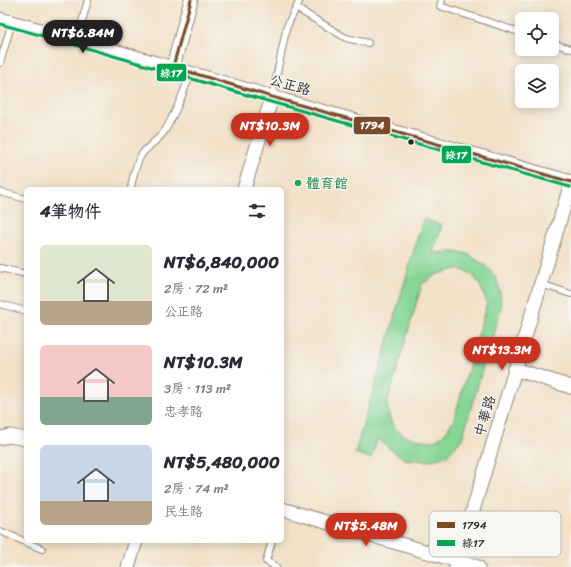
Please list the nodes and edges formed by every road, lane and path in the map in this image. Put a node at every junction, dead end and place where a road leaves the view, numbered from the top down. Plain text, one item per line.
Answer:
1 (88, 0) edge
2 (191, 0) edge
3 (300, 0) edge
4 (442, 0) edge
5 (296, 8) junction
6 (6, 20) edge
7 (515, 31) edge
8 (77, 40) junction
9 (368, 43) dead end
10 (559, 45) edge
11 (571, 49) edge
12 (0, 63) edge
13 (173, 67) junction
14 (191, 73) junction
15 (272, 97) junction
16 (571, 182) edge
17 (131, 187) edge
18 (245, 187) edge
19 (0, 192) edge
20 (24, 198) edge
21 (0, 268) edge
22 (24, 274) edge
23 (541, 284) junction
24 (571, 294) edge
25 (0, 304) edge
26 (24, 310) edge
27 (516, 369) junction
28 (571, 387) edge
29 (0, 438) edge
30 (24, 438) edge
31 (284, 510) edge
32 (472, 511) edge
33 (0, 531) edge
34 (24, 541) edge
35 (28, 543) edge
36 (135, 543) edge
37 (271, 543) edge
38 (42, 549) dead end
39 (429, 555) edge
40 (434, 557) edge
41 (456, 564) edge
42 (128, 567) edge
43 (276, 567) edge
44 (478, 567) edge

1 - 8 lane
2 - 13 street
3 - 5 lane
4 - 7 lane
5 - 9 lane
5 - 15 lane
6 - 8 street, 公正路
6 - 12 lane
8 - 13 street, 公正路
10 - 11 lane
13 - 14 street, 公正路
14 - 15 street, 公正路
14 - 17 lane
15 - 16 street, 公正路
15 - 18 street
16 - 23 street, 中華路
19 - 20 lane
21 - 22 lane
23 - 24 lane
23 - 27 street, 中華路
25 - 26 lane
27 - 28 street
27 - 32 street, 中華路
29 - 30 street
31 - 39 street
33 - 34 lane
35 - 38 lane
36 - 42 street
37 - 43 lane
40 - 41 street
41 - 44 street

